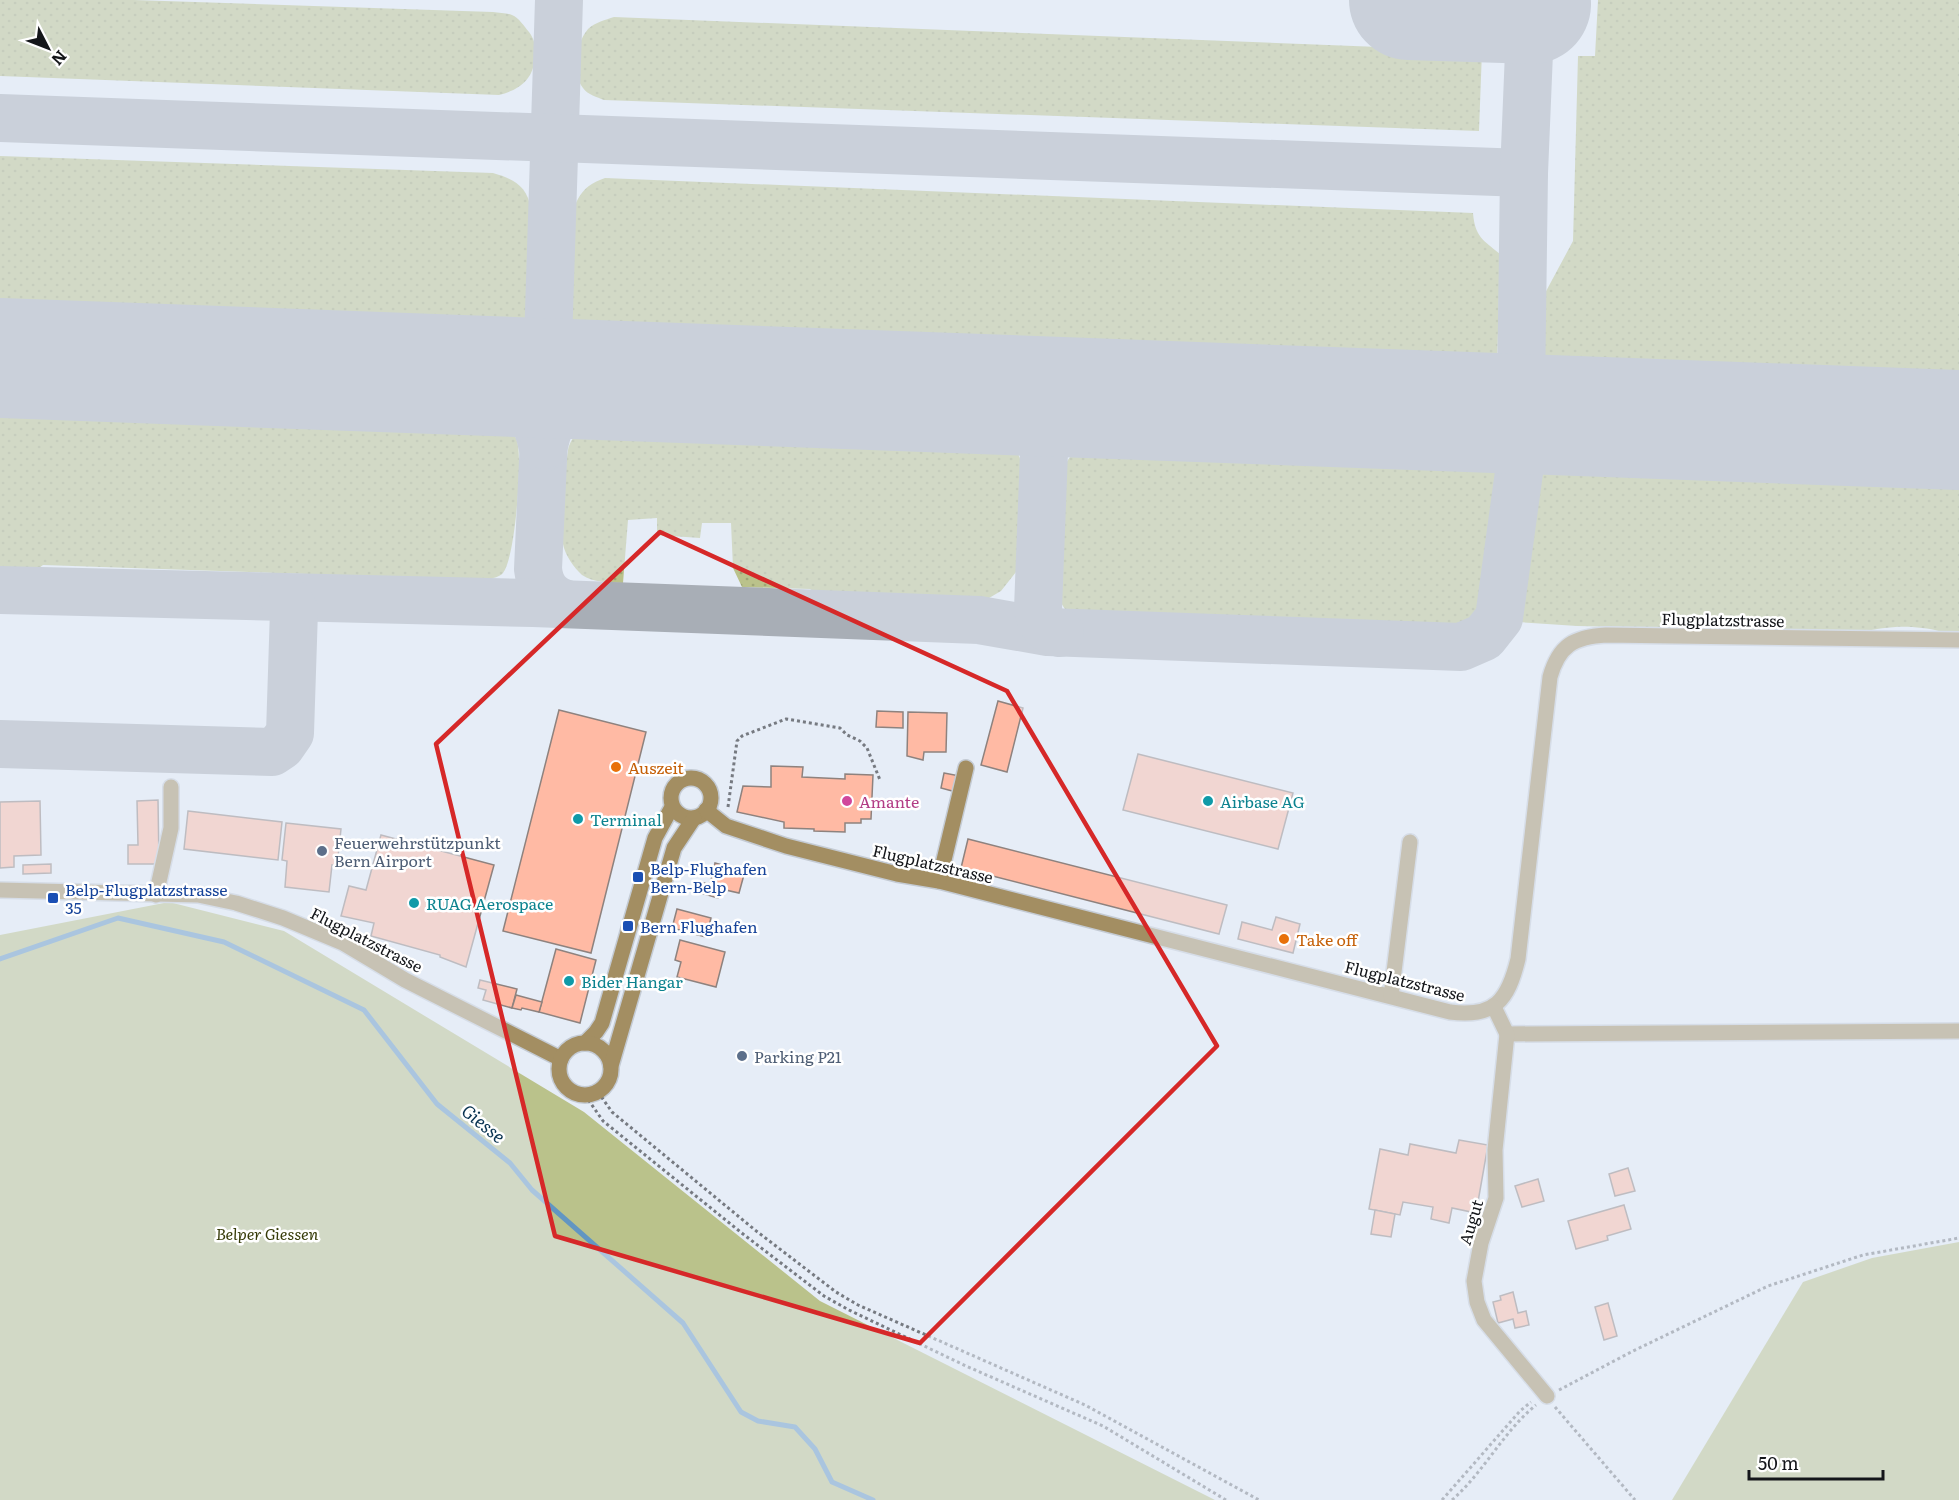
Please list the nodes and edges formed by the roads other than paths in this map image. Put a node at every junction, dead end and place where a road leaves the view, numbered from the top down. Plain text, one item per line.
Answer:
1 (1959, 640) edge
2 (966, 768) dead end
3 (171, 787) dead end
4 (672, 807) junction
5 (700, 814) junction
6 (1410, 842) dead end
7 (939, 881) junction
8 (0, 890) edge
9 (156, 894) junction
10 (1391, 996) junction
11 (1494, 1007) junction
12 (1959, 1031) edge
13 (1507, 1034) junction
14 (585, 1043) junction
15 (561, 1059) junction
16 (611, 1066) junction
17 (1546, 1396) road end

1 - 11 street, Flugplatzstrasse
2 - 7 street
3 - 9 street
4 - 5 street
4 - 5 street
4 - 14 street
5 - 7 street, Flugplatzstrasse
5 - 16 street
6 - 10 street
7 - 10 street, Flugplatzstrasse
8 - 9 street, Flugplatzstrasse
9 - 15 street, Flugplatzstrasse
10 - 11 street, Flugplatzstrasse
11 - 13 street
12 - 13 street
13 - 17 street, Augut
14 - 15 street
14 - 16 street
15 - 16 street

